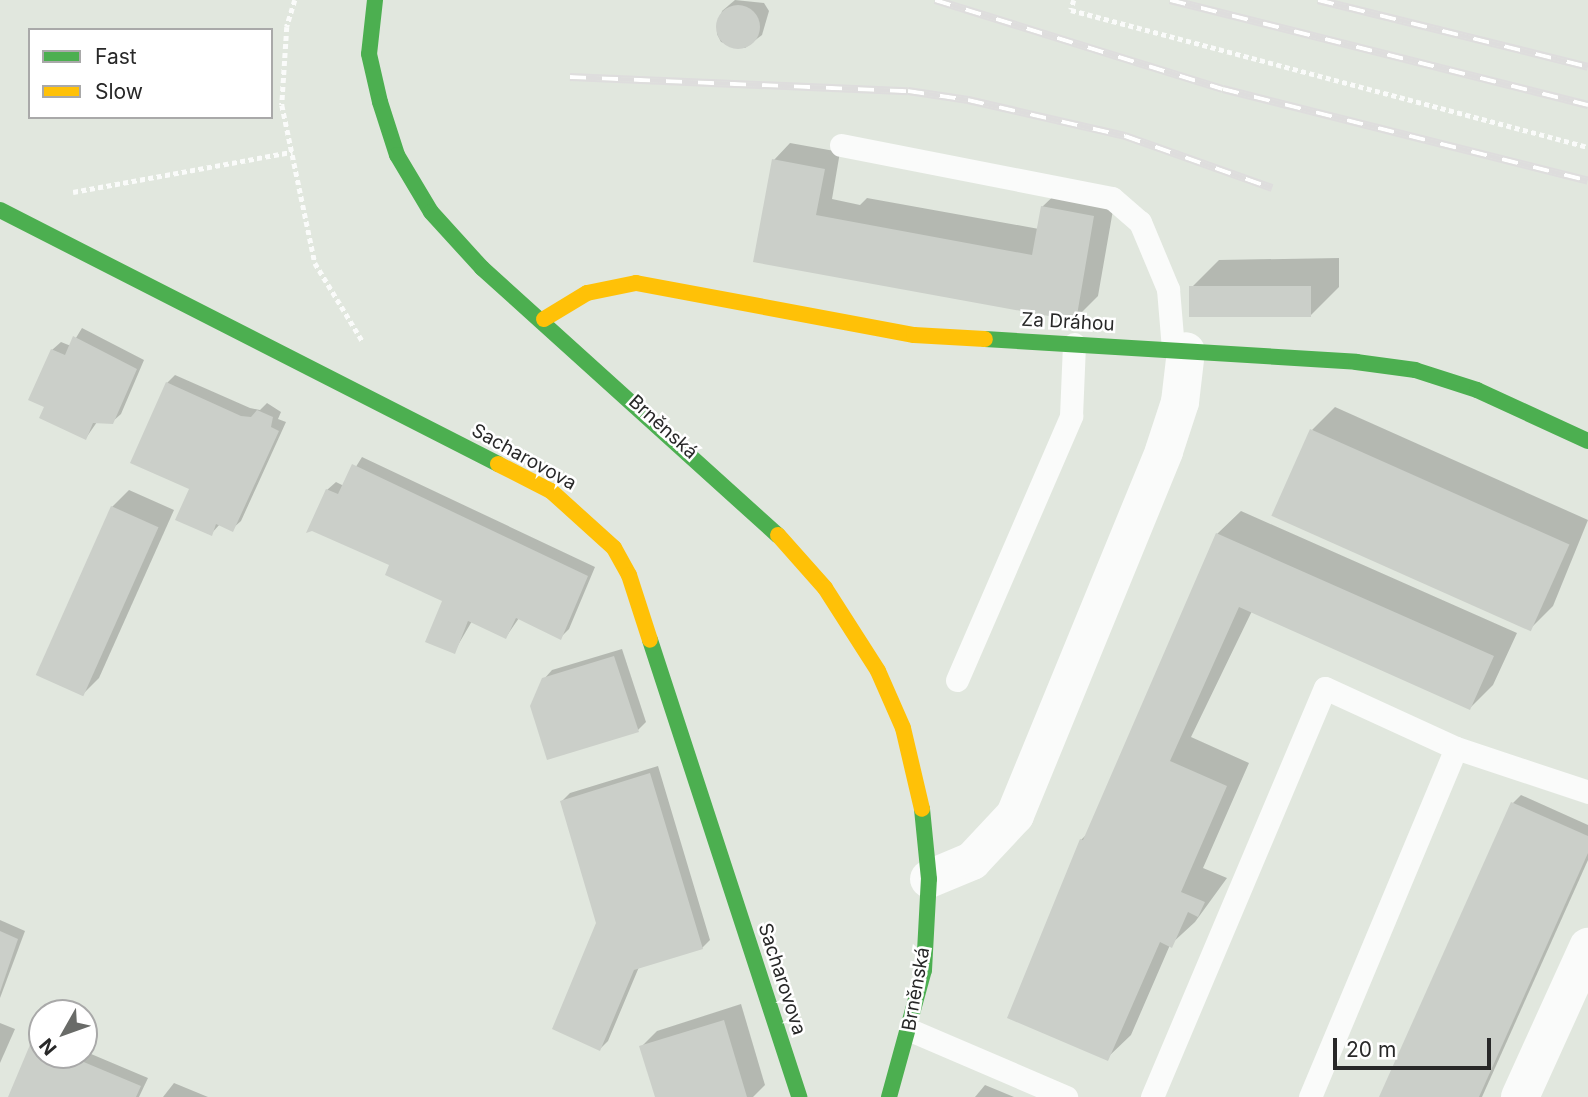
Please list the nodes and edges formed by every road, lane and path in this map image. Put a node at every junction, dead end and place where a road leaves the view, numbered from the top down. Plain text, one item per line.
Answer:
1 (295, 0) edge
2 (375, 0) edge
3 (1074, 0) edge
4 (841, 145) dead end
5 (1588, 147) edge
6 (292, 152) junction
7 (66, 193) dead end
8 (0, 210) edge
9 (544, 319) junction
10 (1074, 344) junction
11 (1179, 350) junction
12 (370, 354) dead end
13 (1588, 441) edge
14 (957, 680) dead end
15 (1456, 748) junction
16 (1588, 792) edge
17 (929, 879) junction
18 (1588, 947) edge
19 (910, 1030) junction
20 (799, 1097) edge
21 (889, 1097) edge
22 (1066, 1097) edge
23 (1152, 1097) edge
24 (1310, 1097) edge
25 (1520, 1097) edge

1 - 6 path
2 - 9 street, Brněnská
3 - 5 path
4 - 11 lane
6 - 7 path
6 - 12 path
8 - 20 street, Sacharovova
9 - 10 street, Za Dráhou
9 - 17 street, Brněnská
10 - 11 street, Za Dráhou
10 - 14 lane
11 - 13 street, Za Dráhou
11 - 17 street
15 - 16 lane
15 - 23 lane
15 - 24 lane
17 - 19 street, Brněnská
18 - 25 street
19 - 21 street, Brněnská
19 - 22 lane

